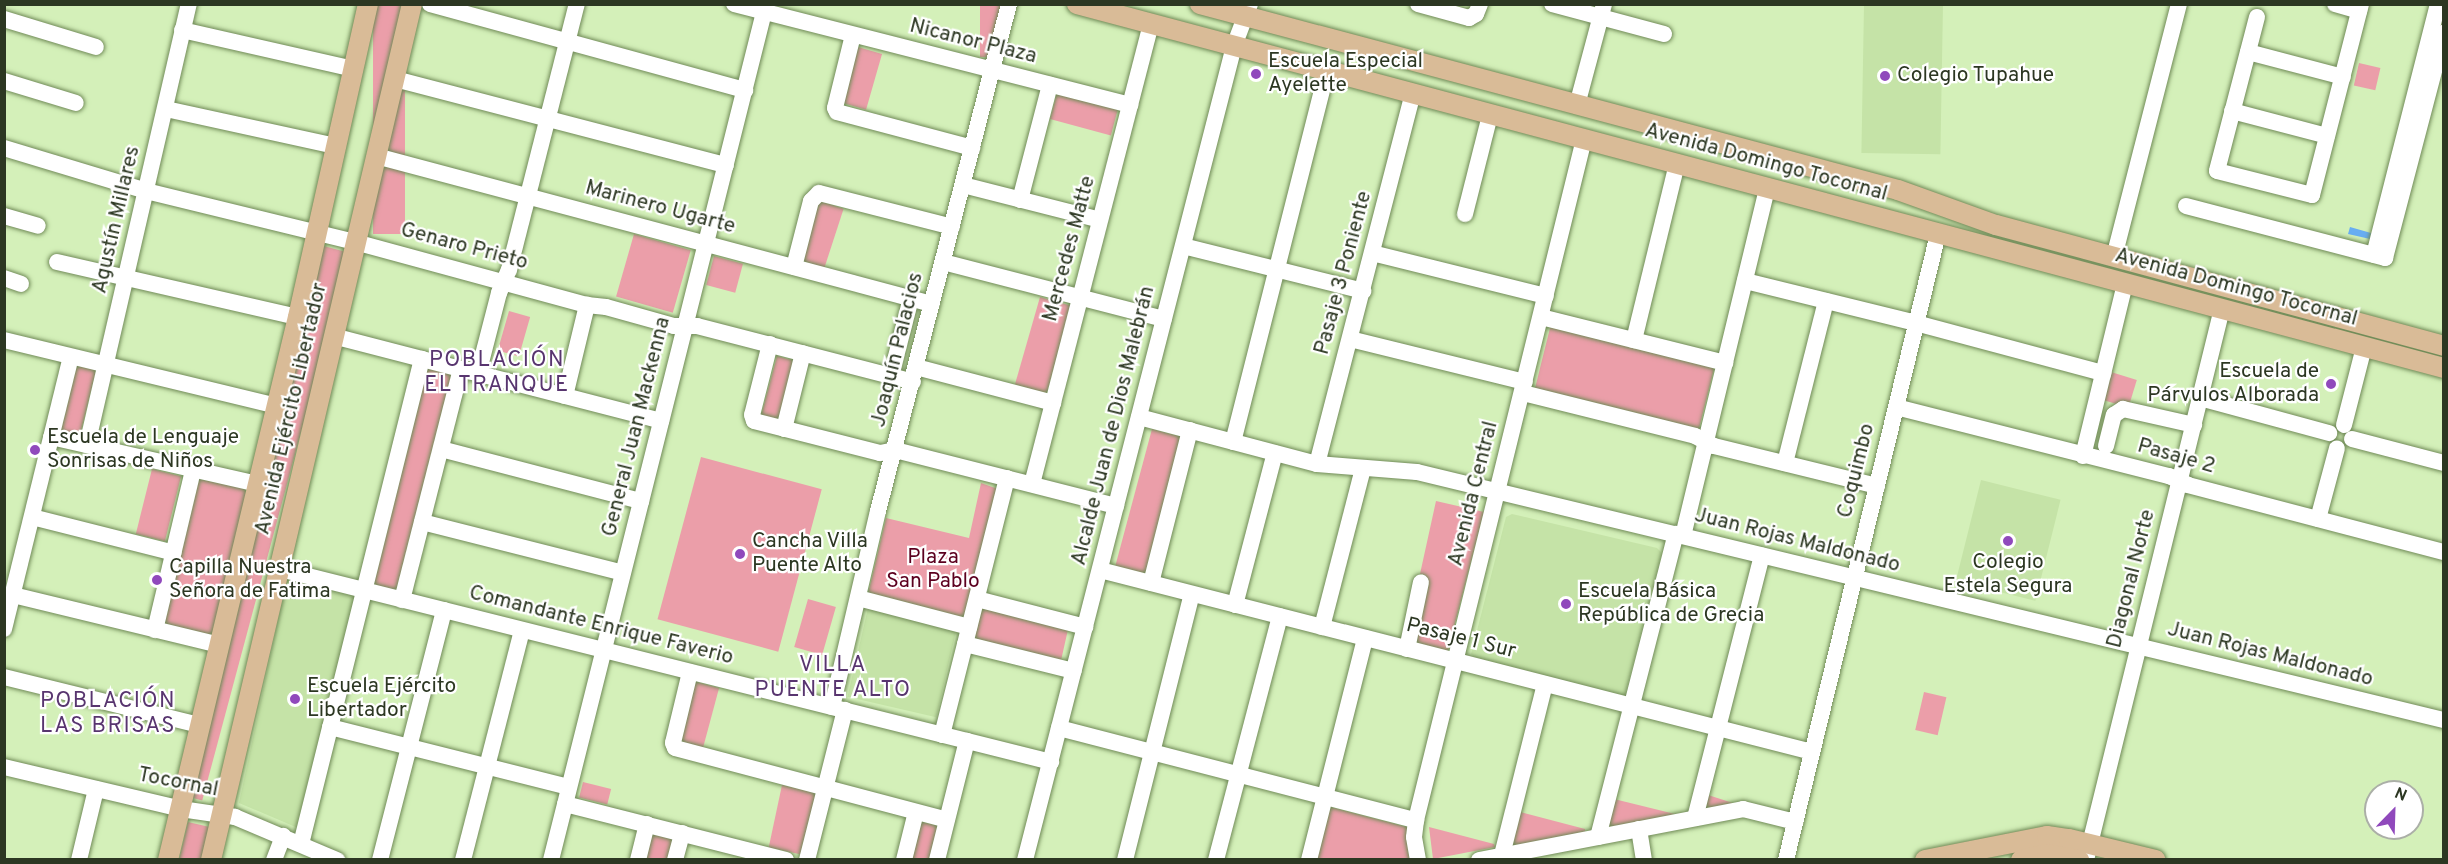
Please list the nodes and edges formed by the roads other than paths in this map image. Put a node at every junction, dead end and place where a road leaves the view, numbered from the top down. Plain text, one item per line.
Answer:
1 (189, 4) edge
2 (368, 4) edge
3 (412, 4) edge
4 (430, 4) edge
5 (577, 4) edge
6 (734, 4) edge
7 (1009, 4) edge
8 (1077, 4) edge
9 (1200, 4) edge
10 (1418, 4) edge
11 (1480, 4) edge
12 (1552, 4) edge
13 (2179, 4) edge
14 (2335, 4) edge
15 (2438, 4) edge
16 (765, 8) edge
17 (2360, 8) edge
18 (1249, 11) edge
19 (1602, 11) edge
20 (2257, 16) dead end
21 (4, 19) edge
22 (1151, 24) junction
23 (182, 30) junction
24 (2444, 33) edge
25 (1664, 34) dead end
26 (853, 35) junction
27 (567, 42) junction
28 (1234, 46) junction
29 (96, 47) dead end
30 (2248, 52) junction
31 (353, 69) junction
32 (992, 70) junction
33 (1327, 71) junction
34 (2343, 77) junction
35 (394, 79) junction
36 (4, 81) edge
37 (1050, 85) junction
38 (1501, 85) junction
39 (745, 90) junction
40 (1413, 94) junction
41 (76, 103) dead end
42 (1130, 105) junction
43 (1577, 105) junction
44 (166, 109) junction
45 (2232, 111) junction
46 (1490, 115) junction
47 (548, 119) junction
48 (1667, 129) junction
49 (2327, 136) junction
50 (1584, 139) junction
51 (336, 146) junction
52 (4, 148) edge
53 (972, 148) junction
54 (376, 156) junction
55 (1668, 162) junction
56 (726, 165) junction
57 (963, 185) junction
58 (1767, 188) junction
59 (146, 191) junction
60 (528, 196) junction
61 (1020, 200) junction
62 (2186, 206) dead end
63 (1465, 214) dead end
64 (4, 216) edge
65 (1100, 220) junction
66 (38, 226) dead end
67 (952, 227) junction
68 (317, 233) junction
69 (1938, 234) junction
70 (355, 242) junction
71 (706, 243) junction
72 (1183, 246) junction
73 (1372, 253) junction
74 (2374, 255) junction
75 (2114, 257) junction
76 (57, 262) dead end
77 (943, 262) junction
78 (794, 267) junction
79 (1277, 269) junction
80 (2170, 272) junction
81 (2190, 277) junction
82 (4, 278) edge
83 (126, 278) junction
84 (504, 281) junction
85 (1745, 281) junction
86 (21, 284) dead end
87 (2126, 284) junction
88 (1363, 291) junction
89 (2164, 294) junction
90 (1546, 296) junction
91 (1080, 297) junction
92 (911, 298) junction
93 (2185, 299) junction
94 (1826, 301) junction
95 (933, 304) junction
96 (587, 305) junction
97 (2222, 309) junction
98 (2324, 313) junction
99 (298, 317) junction
100 (1541, 317) junction
101 (1164, 319) junction
102 (1917, 323) junction
103 (686, 326) junction
104 (2318, 335) junction
105 (333, 336) junction
106 (1350, 339) junction
107 (4, 340) edge
108 (1634, 340) junction
109 (770, 344) junction
110 (2444, 346) edge
111 (2364, 347) junction
112 (803, 353) junction
113 (71, 357) junction
114 (422, 359) junction
115 (1725, 363) junction
116 (106, 365) junction
117 (2443, 368) edge
118 (461, 369) junction
119 (478, 374) junction
120 (2103, 374) junction
121 (915, 375) junction
122 (891, 376) junction
123 (1524, 387) junction
124 (566, 396) junction
125 (2200, 398) junction
126 (1053, 403) junction
127 (277, 406) junction
128 (1896, 407) junction
129 (1139, 417) junction
130 (662, 421) junction
131 (2194, 425) junction
132 (783, 429) junction
133 (1190, 430) junction
134 (2340, 436) junction
135 (51, 437) junction
136 (1706, 441) junction
137 (1233, 442) junction
138 (87, 445) junction
139 (2106, 446) dead end
140 (441, 449) junction
141 (895, 450) junction
142 (1275, 453) junction
143 (2083, 456) junction
144 (1785, 463) junction
145 (2444, 463) edge
146 (1317, 464) junction
147 (1362, 469) junction
148 (193, 470) junction
149 (1007, 478) junction
150 (2180, 481) junction
151 (258, 484) junction
152 (1032, 484) junction
153 (1877, 486) junction
154 (1498, 492) junction
155 (641, 501) junction
156 (1116, 506) junction
157 (32, 517) junction
158 (2318, 519) junction
159 (422, 522) junction
160 (1679, 535) junction
161 (2444, 552) edge
162 (174, 553) junction
163 (1762, 555) junction
164 (280, 569) junction
165 (1100, 570) junction
166 (623, 573) junction
167 (1854, 578) junction
168 (1421, 582) dead end
169 (1151, 583) junction
170 (364, 590) junction
171 (1192, 594) junction
172 (13, 595) junction
173 (858, 598) junction
174 (976, 599) junction
175 (402, 600) junction
176 (1235, 605) junction
177 (444, 610) junction
178 (1280, 616) junction
179 (969, 627) junction
180 (1085, 627) junction
181 (1322, 627) junction
182 (4, 629) edge
183 (155, 630) junction
184 (522, 630) junction
185 (1365, 638) junction
186 (965, 644) junction
187 (219, 645) junction
188 (2139, 646) junction
189 (1407, 649) junction
190 (604, 650) junction
191 (1456, 661) junction
192 (1074, 671) junction
193 (690, 672) junction
194 (4, 677) edge
195 (1545, 684) junction
196 (1632, 706) junction
197 (838, 709) junction
198 (2444, 720) edge
199 (200, 726) junction
200 (330, 727) junction
201 (1059, 728) junction
202 (1718, 728) junction
203 (942, 735) junction
204 (967, 741) junction
205 (409, 746) junction
206 (1152, 752) junction
207 (1812, 752) junction
208 (1051, 762) junction
209 (487, 766) junction
210 (4, 767) edge
211 (1239, 774) junction
212 (569, 786) junction
213 (825, 788) junction
214 (96, 789) junction
215 (1325, 797) junction
216 (565, 804) junction
217 (181, 809) junction
218 (916, 812) junction
219 (222, 815) junction
220 (1695, 818) junction
221 (947, 820) junction
222 (1416, 820) junction
223 (1795, 822) junction
224 (647, 824) junction
225 (1639, 829) junction
226 (682, 833) junction
227 (283, 836) junction
228 (1598, 837) junction
229 (300, 844) junction
230 (2041, 846) junction
231 (1533, 854) edge
232 (2085, 854) edge
233 (1502, 855) junction
234 (79, 860) edge
235 (168, 860) edge
236 (211, 860) edge
237 (274, 860) edge
238 (337, 860) edge
239 (380, 860) edge
240 (463, 860) edge
241 (551, 860) edge
242 (638, 860) edge
243 (675, 860) edge
244 (786, 860) edge
245 (807, 860) edge
246 (904, 860) edge
247 (938, 860) edge
248 (1025, 860) edge
249 (1125, 860) edge
250 (1216, 860) edge
251 (1309, 860) edge
252 (1418, 860) edge
253 (1479, 860) edge
254 (1644, 860) edge
255 (1786, 860) edge
256 (1925, 860) edge
257 (2021, 860) edge
258 (2156, 860) edge

1 - 23 street, Agustín Millares
2 - 31 main road, Avenida Ejército Libertador
3 - 35 main road, Avenida Ejército Libertador
4 - 27 street
5 - 27 street
6 - 16 street, Nicanor Plaza
7 - 32 street, Joaquín Palacios
8 - 22 main road, Avenida Domingo Tocornal
9 - 18 main road, Avenida Domingo Tocornal
10 - 11 street
12 - 19 street
13 - 75 street
14 - 17 street
15 - 74 street
16 - 26 street, Nicanor Plaza
16 - 39 street, General Juan Mackenna
17 - 34 street
18 - 28 street, Alcalde Juan de Dios Malebrán
18 - 38 main road, Avenida Domingo Tocornal
19 - 25 street
19 - 43 street
20 - 30 street
21 - 29 street
22 - 28 main road, Avenida Domingo Tocornal
22 - 42 street, Mercedes Matte
23 - 31 street
23 - 44 street, Agustín Millares
24 - 74 street
26 - 32 street, Nicanor Plaza
26 - 53 street
27 - 39 street
27 - 47 street
28 - 33 main road, Avenida Domingo Tocornal
28 - 72 street, Alcalde Juan de Dios Malebrán
30 - 34 street
30 - 45 street
31 - 51 main road, Avenida Ejército Libertador
32 - 37 street, Nicanor Plaza
32 - 53 street, Joaquín Palacios
33 - 40 main road, Avenida Domingo Tocornal
33 - 79 street
34 - 49 street
35 - 47 street
35 - 54 main road, Avenida Ejército Libertador
36 - 41 street
37 - 42 street, Nicanor Plaza
37 - 61 street
38 - 43 main road, Avenida Domingo Tocornal
38 - 46 main road
39 - 56 street, General Juan Mackenna
40 - 46 main road, Avenida Domingo Tocornal
40 - 73 street, Pasaje 3 Poniente
42 - 65 street, Mercedes Matte
43 - 48 main road, Avenida Domingo Tocornal
44 - 51 street
44 - 59 street, Agustín Millares
45 - 49 street
45 - 49 street
46 - 50 main road, Avenida Domingo Tocornal
46 - 63 street
47 - 56 street
47 - 60 street
48 - 55 main road
48 - 75 main road, Avenida Domingo Tocornal
50 - 55 main road, Avenida Domingo Tocornal
50 - 90 street, Avenida Central
51 - 68 main road, Avenida Ejército Libertador
52 - 59 street, Genaro Prieto
53 - 57 street, Joaquín Palacios
54 - 60 street, Marinero Ugarte
54 - 70 main road, Avenida Ejército Libertador
55 - 58 main road, Avenida Domingo Tocornal
55 - 108 street
56 - 71 street, General Juan Mackenna
57 - 61 street
57 - 67 street, Joaquín Palacios
58 - 69 main road, Avenida Domingo Tocornal
58 - 85 street
59 - 68 street, Genaro Prieto
59 - 83 street, Agustín Millares
60 - 71 street, Marinero Ugarte
60 - 84 street
61 - 65 street
62 - 74 street
64 - 66 street
65 - 91 street, Mercedes Matte
67 - 77 street, Joaquín Palacios
67 - 78 street
68 - 70 street, Genaro Prieto
68 - 99 main road, Avenida Ejército Libertador
69 - 87 main road, Avenida Domingo Tocornal
69 - 102 street, Coquimbo
70 - 84 street, Genaro Prieto
70 - 105 main road, Avenida Ejército Libertador
71 - 78 street, Marinero Ugarte
71 - 103 street, General Juan Mackenna
72 - 79 street
72 - 101 street, Alcalde Juan de Dios Malebrán
73 - 88 street, Pasaje 3 Poniente
73 - 90 street
75 - 80 main road, Avenida Domingo Tocornal
76 - 83 street
77 - 91 street
77 - 95 street, Joaquín Palacios
78 - 92 street, Marinero Ugarte
79 - 88 street
79 - 137 street
80 - 81 main road, Avenida Domingo Tocornal
80 - 89 main road
81 - 93 main road
81 - 98 main road, Avenida Domingo Tocornal
82 - 86 street
83 - 99 street
83 - 116 street, Agustín Millares
84 - 96 street, Genaro Prieto
84 - 119 street
85 - 94 street
85 - 115 street
87 - 89 main road, Avenida Domingo Tocornal
87 - 120 street
88 - 106 street, Pasaje 3 Poniente
89 - 93 main road, Avenida Domingo Tocornal
90 - 100 street, Avenida Central
91 - 101 street
91 - 126 street, Mercedes Matte
92 - 95 street, Marinero Ugarte
92 - 122 street
93 - 97 main road, Avenida Domingo Tocornal
94 - 102 street
94 - 144 street
95 - 121 street, Joaquín Palacios
96 - 103 street, Genaro Prieto
96 - 124 street
97 - 104 main road, Avenida Domingo Tocornal
97 - 125 street, Diagonal Norte
98 - 104 main road
98 - 110 main road, Avenida Domingo Tocornal
99 - 127 main road, Avenida Ejército Libertador
100 - 108 street
100 - 123 street, Avenida Central
101 - 129 street, Alcalde Juan de Dios Malebrán
102 - 120 street
102 - 128 street, Coquimbo
103 - 109 street, Genaro Prieto
103 - 130 street, General Juan Mackenna
104 - 111 main road, Avenida Domingo Tocornal
105 - 114 street
105 - 164 main road, Avenida Ejército Libertador
106 - 123 street
106 - 146 street, Pasaje 3 Poniente
107 - 113 street
108 - 115 street
109 - 112 street, Genaro Prieto
109 - 132 street
111 - 117 main road, Avenida Domingo Tocornal
111 - 134 street
112 - 122 street, Genaro Prieto
112 - 132 street
113 - 116 street
113 - 135 street
114 - 118 street
114 - 170 street
115 - 136 street
116 - 127 street
116 - 138 street, Agustín Millares
118 - 119 street
118 - 140 street
119 - 124 street
120 - 143 street
121 - 122 street, Genaro Prieto
121 - 126 street, Genaro Prieto
121 - 141 street, Joaquín Palacios
123 - 136 street
123 - 154 street, Avenida Central
124 - 130 street
125 - 131 street, Diagonal Norte
125 - 134 street
126 - 152 street, Mercedes Matte
127 - 151 main road, Avenida Ejército Libertador
128 - 143 street, Pasaje 2
128 - 153 street, Coquimbo
129 - 133 street, Juan Rojas Maldonado
129 - 156 street, Alcalde Juan de Dios Malebrán
130 - 155 street, General Juan Mackenna
131 - 139 street
131 - 150 street, Diagonal Norte
132 - 141 street
133 - 137 street, Juan Rojas Maldonado
133 - 169 street
134 - 145 street
134 - 158 street
135 - 138 street
135 - 157 street
136 - 144 street
136 - 160 street
137 - 142 street, Juan Rojas Maldonado
138 - 148 street
140 - 155 street
140 - 159 street
141 - 149 street
141 - 173 street, Joaquín Palacios
142 - 146 street, Juan Rojas Maldonado
142 - 176 street
143 - 150 street, Pasaje 2
144 - 153 street
146 - 147 street, Juan Rojas Maldonado
147 - 154 street, Juan Rojas Maldonado
147 - 181 street
148 - 151 street
148 - 162 street
149 - 152 street
149 - 174 street
150 - 158 street, Pasaje 2
150 - 188 street, Diagonal Norte
151 - 187 main road, Avenida Ejército Libertador
152 - 156 street
153 - 167 street, Coquimbo
154 - 160 street, Juan Rojas Maldonado
154 - 191 street, Avenida Central
155 - 166 street, General Juan Mackenna
156 - 165 street, Alcalde Juan de Dios Malebrán
157 - 162 street
157 - 172 street
158 - 161 street, Pasaje 2
159 - 166 street
159 - 175 street
160 - 163 street, Juan Rojas Maldonado
160 - 196 street
162 - 183 street
163 - 167 street, Juan Rojas Maldonado
163 - 202 street
164 - 170 street, Comandante Enrique Faverio
164 - 219 main road, Avenida Ejército Libertador
165 - 169 street, Pasaje 1 Sur
165 - 180 street, Alcalde Juan de Dios Malebrán
166 - 190 street, General Juan Mackenna
167 - 188 street, Juan Rojas Maldonado
167 - 207 street, Coquimbo
168 - 189 street
169 - 171 street, Pasaje 1 Sur
170 - 175 street, Comandante Enrique Faverio
170 - 200 street
171 - 176 street, Pasaje 1 Sur
171 - 206 street
172 - 182 street
172 - 183 street
173 - 179 street
173 - 197 street, Joaquín Palacios
174 - 179 street
174 - 180 street
175 - 177 street, Comandante Enrique Faverio
176 - 178 street, Pasaje 1 Sur
177 - 184 street, Comandante Enrique Faverio
177 - 205 street
178 - 181 street, Pasaje 1 Sur
178 - 211 street
179 - 186 street
180 - 192 street, Alcalde Juan de Dios Malebrán
181 - 185 street, Pasaje 1 Sur
183 - 187 street
184 - 190 street, Comandante Enrique Faverio
184 - 209 street
185 - 189 street, Pasaje 1 Sur
185 - 215 street
186 - 192 street
186 - 203 street
187 - 199 main road, Avenida Ejército Libertador
188 - 198 street, Juan Rojas Maldonado
188 - 232 street, Diagonal Norte
189 - 191 street, Pasaje 1 Sur
190 - 193 street, Comandante Enrique Faverio
190 - 212 street, General Juan Mackenna
191 - 195 street, Pasaje 1 Sur
191 - 222 street, Avenida Central
192 - 201 street, Alcalde Juan de Dios Malebrán
193 - 197 street, Comandante Enrique Faverio
193 - 213 street
194 - 199 street
195 - 196 street, Pasaje 1 Sur
195 - 233 street
196 - 202 street, Pasaje 1 Sur
196 - 228 street
197 - 203 street, Comandante Enrique Faverio
197 - 213 street, Joaquín Palacios
199 - 217 main road, Avenida Ejército Libertador
200 - 205 street
200 - 229 street
201 - 206 street
201 - 208 street, Alcalde Juan de Dios Malebrán
202 - 207 street, Pasaje 1 Sur
202 - 220 street
203 - 204 street, Comandante Enrique Faverio
204 - 208 street, Comandante Enrique Faverio
204 - 221 street
205 - 209 street
205 - 239 street
206 - 211 street
206 - 249 street
207 - 223 street, Coquimbo
208 - 248 street, Alcalde Juan de Dios Malebrán
209 - 212 street
209 - 240 street
210 - 214 street, Tocornal
211 - 215 street
211 - 250 street
212 - 216 street, General Juan Mackenna
213 - 218 street
213 - 245 street, Joaquín Palacios
214 - 217 street, Tocornal
214 - 234 street
215 - 222 street
215 - 251 street
216 - 224 street
216 - 241 street, General Juan Mackenna
217 - 219 street, Tocornal
217 - 235 main road, Avenida Ejército Libertador
218 - 221 street
218 - 246 street
219 - 227 street, Tocornal
219 - 236 main road, Avenida Ejército Libertador
220 - 223 street
220 - 225 street
221 - 247 street
222 - 252 street, Avenida Central
223 - 255 street, Coquimbo
224 - 226 street
224 - 242 street
225 - 228 street
225 - 254 street
226 - 243 street
226 - 244 street
227 - 229 street, Tocornal
227 - 237 street
228 - 231 street
229 - 238 street, Tocornal
230 - 232 main road
230 - 256 main road
230 - 257 main road
231 - 233 street
232 - 258 main road
233 - 253 street

